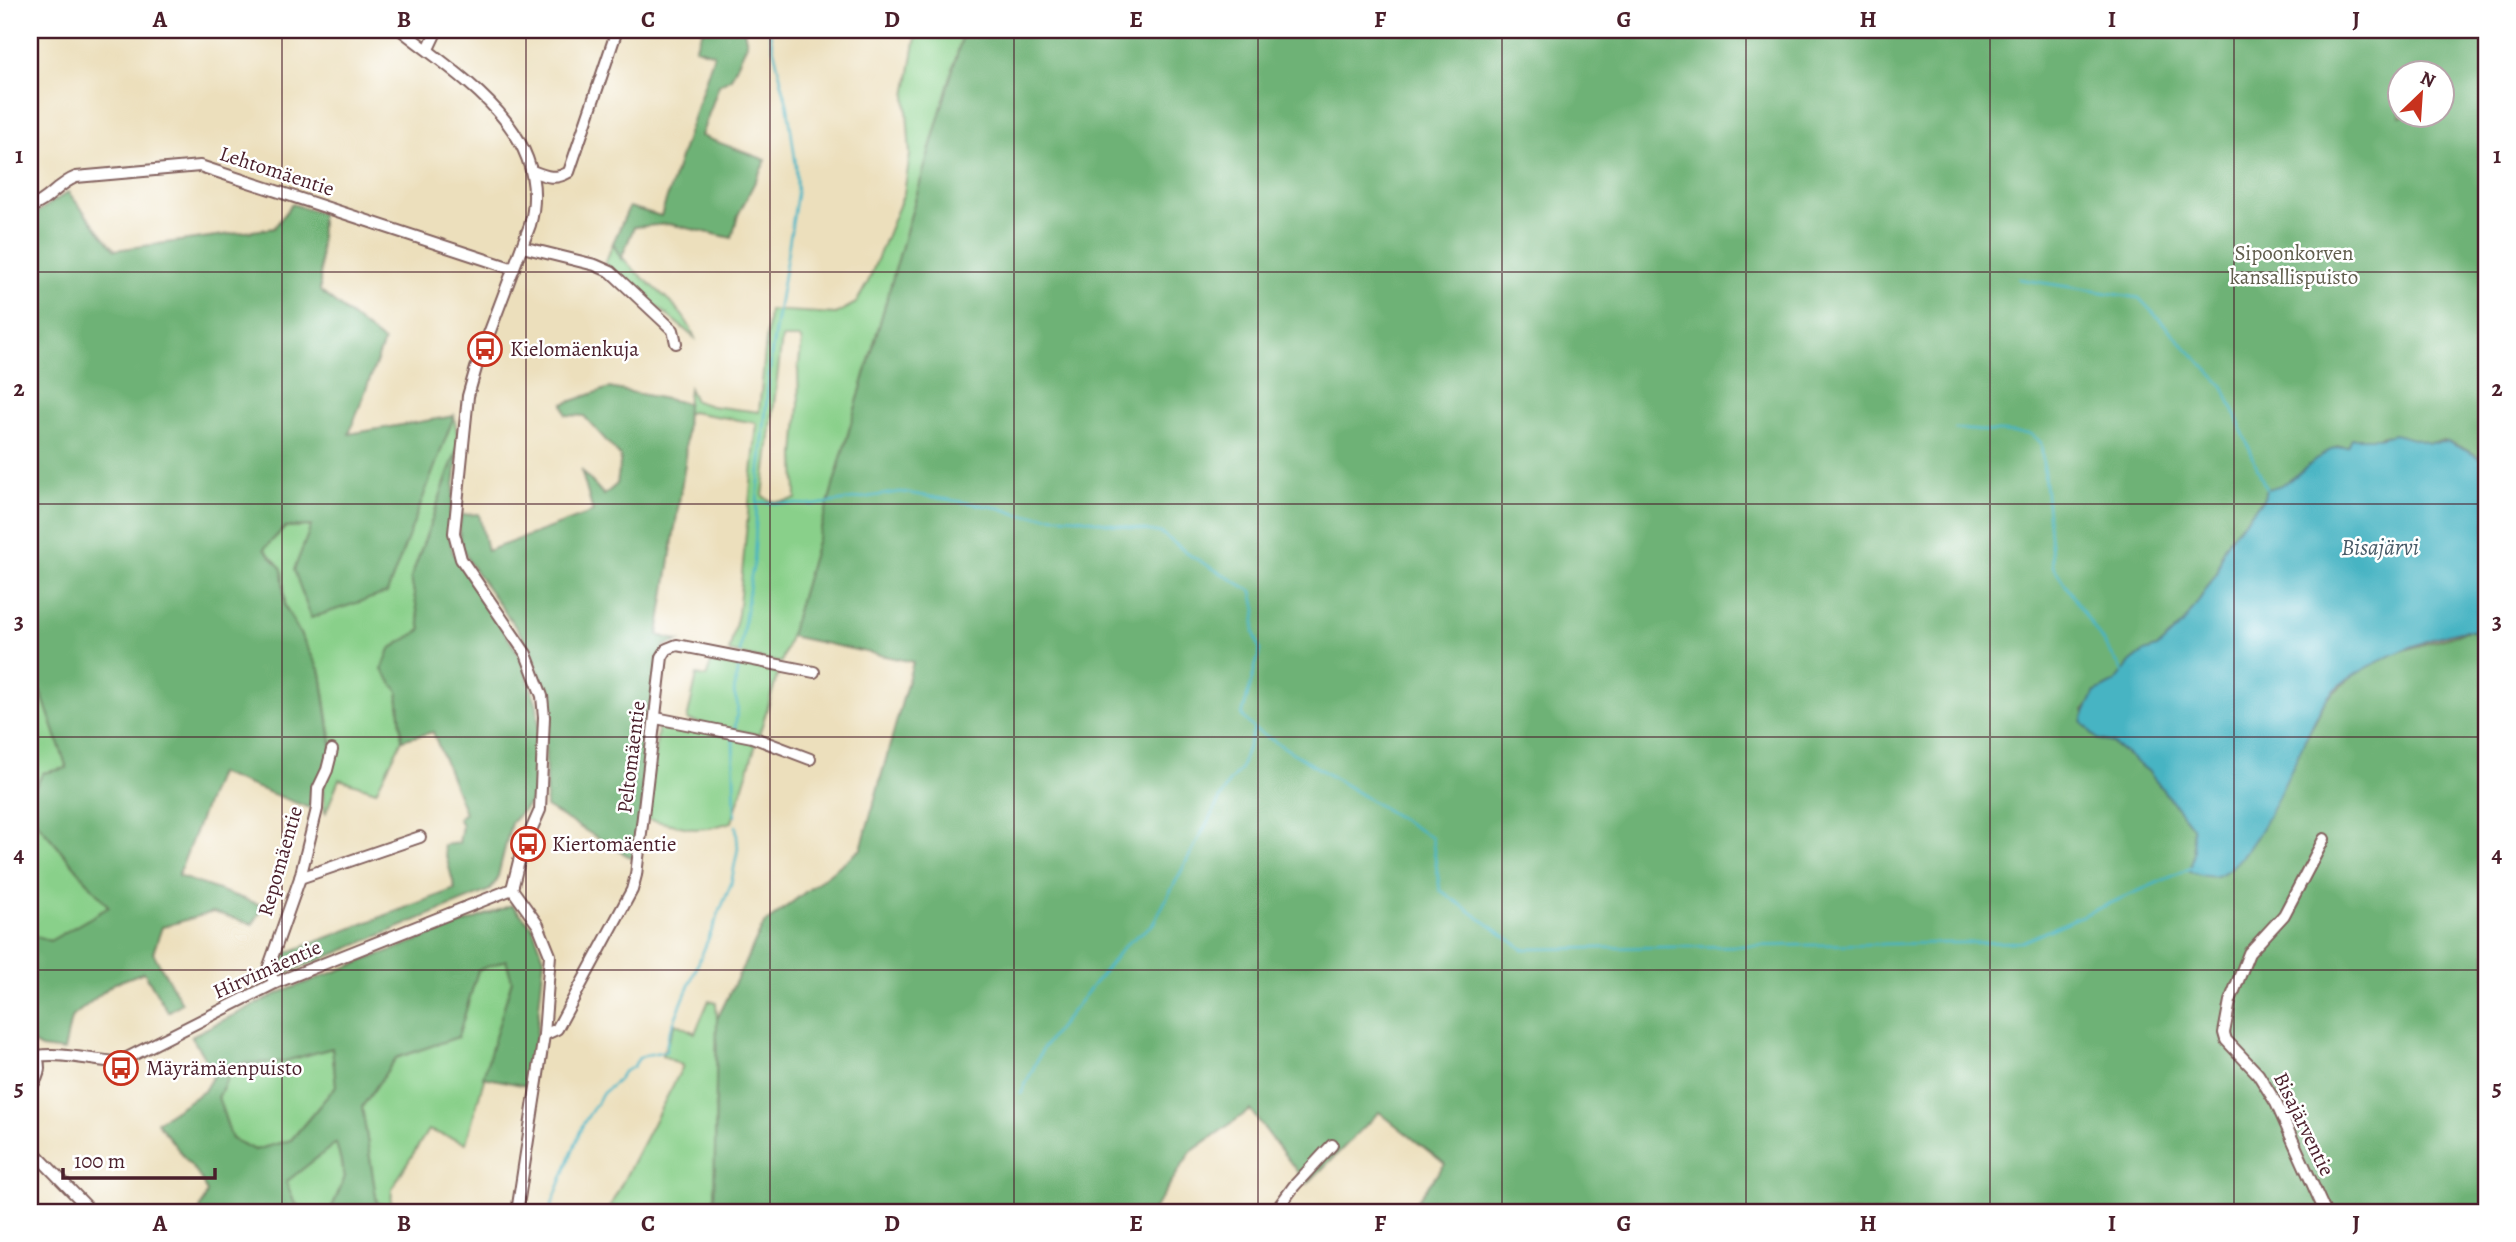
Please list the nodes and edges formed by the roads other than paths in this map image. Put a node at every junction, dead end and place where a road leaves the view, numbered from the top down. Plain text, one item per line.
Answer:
1 (401, 30) edge
2 (437, 30) edge
3 (617, 30) edge
4 (428, 49) junction
5 (532, 172) junction
6 (30, 207) edge
7 (522, 247) junction
8 (514, 269) junction
9 (676, 343) dead end
10 (814, 673) dead end
11 (656, 718) junction
12 (332, 750) dead end
13 (810, 759) dead end
14 (420, 836) dead end
15 (2324, 839) dead end
16 (300, 878) junction
17 (512, 889) junction
18 (275, 983) junction
19 (544, 1035) junction
20 (34, 1052) edge
21 (30, 1088) edge
22 (1332, 1145) dead end
23 (30, 1148) edge
24 (92, 1212) edge
25 (517, 1212) edge
26 (1275, 1212) edge
27 (2325, 1212) edge

1 - 4 street
2 - 4 street
3 - 5 street
4 - 5 street
5 - 7 street
6 - 8 street, Lehtomäentie
7 - 8 street
7 - 9 street
8 - 17 street
10 - 11 street, Peltomäentie
11 - 13 street
11 - 19 street, Peltomäentie
12 - 16 street, Repomäentie
14 - 16 street
15 - 27 street, Bisajärventie
16 - 18 street, Repomäentie
17 - 18 street, Hirvimäentie
17 - 19 street
18 - 20 street, Hirvimäentie
19 - 25 street
20 - 21 street
22 - 26 street
23 - 24 street

